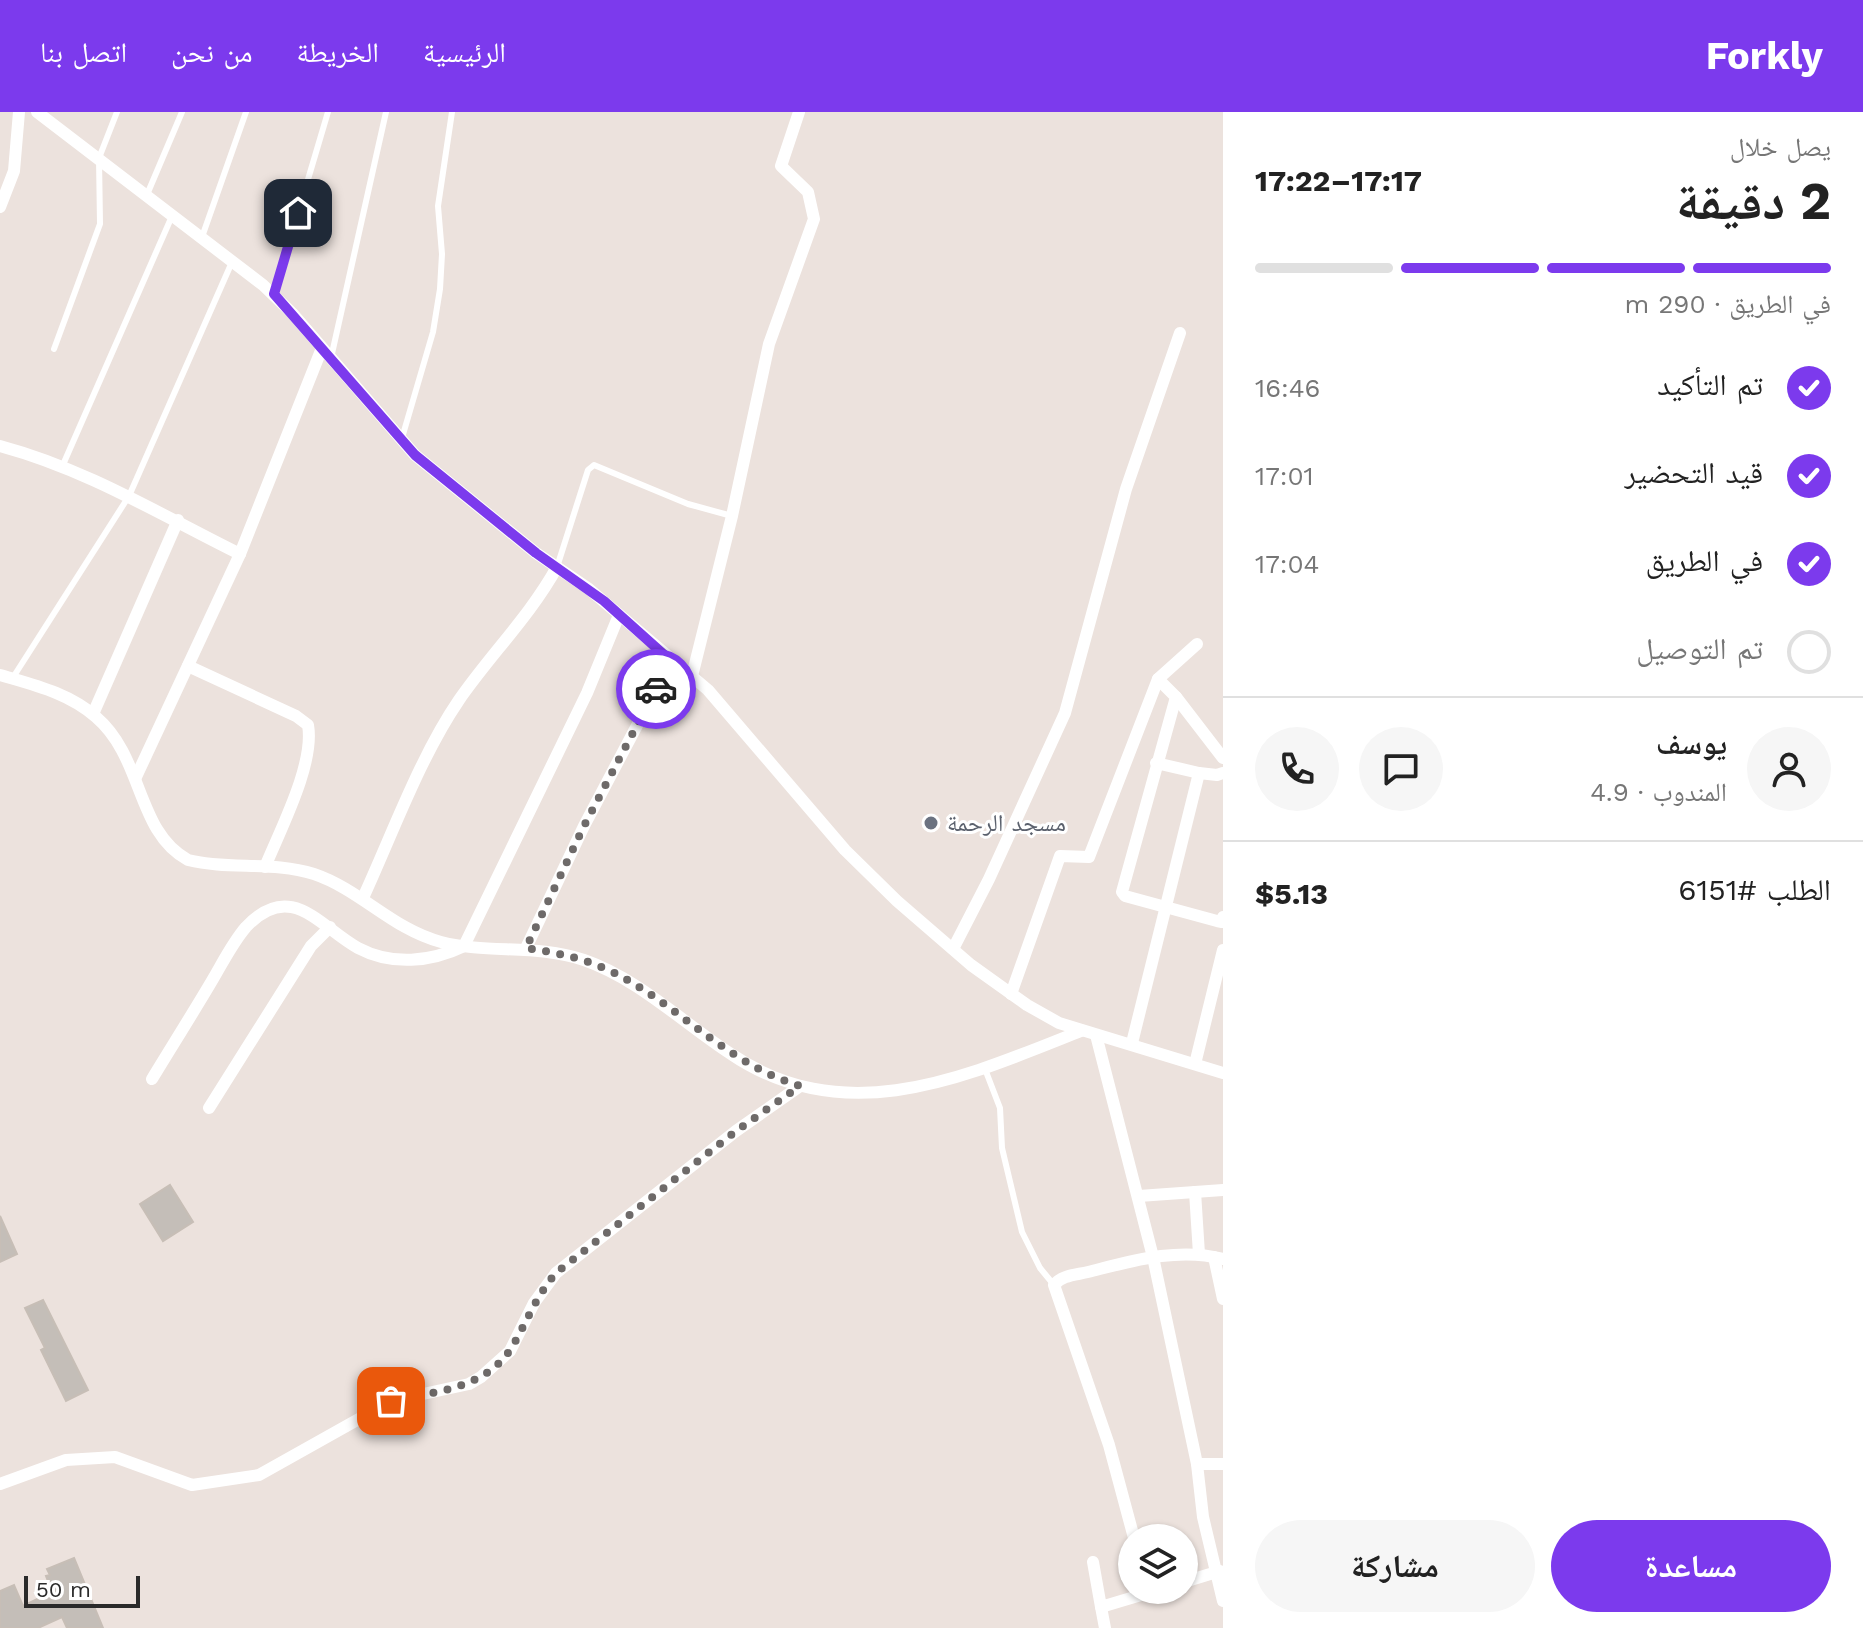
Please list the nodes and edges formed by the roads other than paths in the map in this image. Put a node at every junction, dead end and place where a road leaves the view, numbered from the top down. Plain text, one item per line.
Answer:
1 (19, 112) edge
2 (37, 112) edge
3 (60, 112) edge
4 (117, 112) edge
5 (182, 112) edge
6 (246, 112) edge
7 (328, 112) edge
8 (386, 112) edge
9 (452, 112) edge
10 (799, 112) edge
11 (55, 125) junction
12 (99, 158) junction
13 (146, 197) junction
14 (0, 207) edge
15 (172, 216) junction
16 (202, 239) junction
17 (232, 262) junction
18 (274, 294) junction
19 (1180, 333) dead end
20 (322, 348) junction
21 (54, 349) dead end
22 (331, 359) junction
23 (402, 441) junction
24 (0, 446) edge
25 (62, 467) junction
26 (129, 496) junction
27 (732, 516) junction
28 (178, 520) junction
29 (240, 554) junction
30 (557, 567) junction
31 (619, 615) junction
32 (1197, 644) dead end
33 (671, 661) junction
34 (188, 666) junction
35 (692, 676) junction
36 (6, 677) edge
37 (1158, 679) junction
38 (1176, 697) junction
39 (93, 714) junction
40 (1223, 758) edge
41 (1156, 763) junction
42 (1199, 773) junction
43 (1223, 773) edge
44 (136, 777) junction
45 (265, 867) junction
46 (363, 898) junction
47 (1164, 908) junction
48 (1223, 921) edge
49 (330, 927) junction
50 (464, 946) junction
51 (526, 948) junction
52 (953, 949) junction
53 (1223, 950) edge
54 (1011, 994) junction
55 (1081, 1031) junction
56 (1096, 1035) junction
57 (1132, 1043) junction
58 (1195, 1064) junction
59 (985, 1069) junction
60 (1223, 1073) edge
61 (152, 1079) dead end
62 (800, 1086) junction
63 (209, 1108) dead end
64 (1223, 1190) edge
65 (1195, 1192) junction
66 (1139, 1196) junction
67 (1199, 1254) junction
68 (1153, 1257) junction
69 (1219, 1258) edge
70 (1054, 1285) junction
71 (1223, 1299) edge
72 (1197, 1464) junction
73 (1223, 1464) edge
74 (0, 1484) edge
75 (1130, 1524) edge
76 (1093, 1562) dead end
77 (1219, 1572) edge
78 (1198, 1578) edge
79 (1223, 1601) edge
80 (1118, 1602) edge
81 (1101, 1607) junction
82 (1105, 1628) edge

1 - 14 street
2 - 11 street
3 - 11 street
4 - 12 lane
5 - 13 lane
6 - 16 lane
7 - 18 lane
8 - 22 lane
9 - 23 lane
10 - 27 street
11 - 12 street
12 - 13 street
12 - 21 lane
13 - 15 street
15 - 16 street
15 - 25 lane
16 - 17 street
17 - 18 street
17 - 26 lane
18 - 20 street
19 - 52 street
20 - 22 street
20 - 29 street
22 - 23 street
23 - 30 street
24 - 25 street
25 - 26 street
26 - 28 street
26 - 36 lane
27 - 30 lane
27 - 35 street
28 - 29 street
28 - 39 street
29 - 34 street
30 - 31 street
30 - 46 street
31 - 33 street
31 - 50 street
32 - 37 street
33 - 35 street
33 - 51 street
34 - 44 street
34 - 45 street
35 - 52 street
36 - 39 street
37 - 38 street
37 - 54 street
38 - 40 street
38 - 41 street
39 - 44 street
41 - 42 street
41 - 47 street
42 - 43 street
42 - 47 street
44 - 45 street
45 - 46 street
46 - 50 street
47 - 48 street
47 - 57 street
49 - 50 street
49 - 61 street
49 - 63 street
50 - 51 street
51 - 62 street
52 - 54 street
53 - 58 street
54 - 55 street
55 - 56 street
55 - 59 street
56 - 57 street
56 - 66 street
57 - 58 street
58 - 60 street
59 - 62 street
59 - 70 lane
62 - 74 street
64 - 65 street
65 - 66 street
65 - 67 street
66 - 68 street
67 - 68 street
67 - 69 street
68 - 70 street
68 - 72 street
69 - 71 street
70 - 75 street
72 - 73 street
72 - 77 street
76 - 81 street
77 - 78 street
77 - 79 street
80 - 81 street
81 - 82 street

